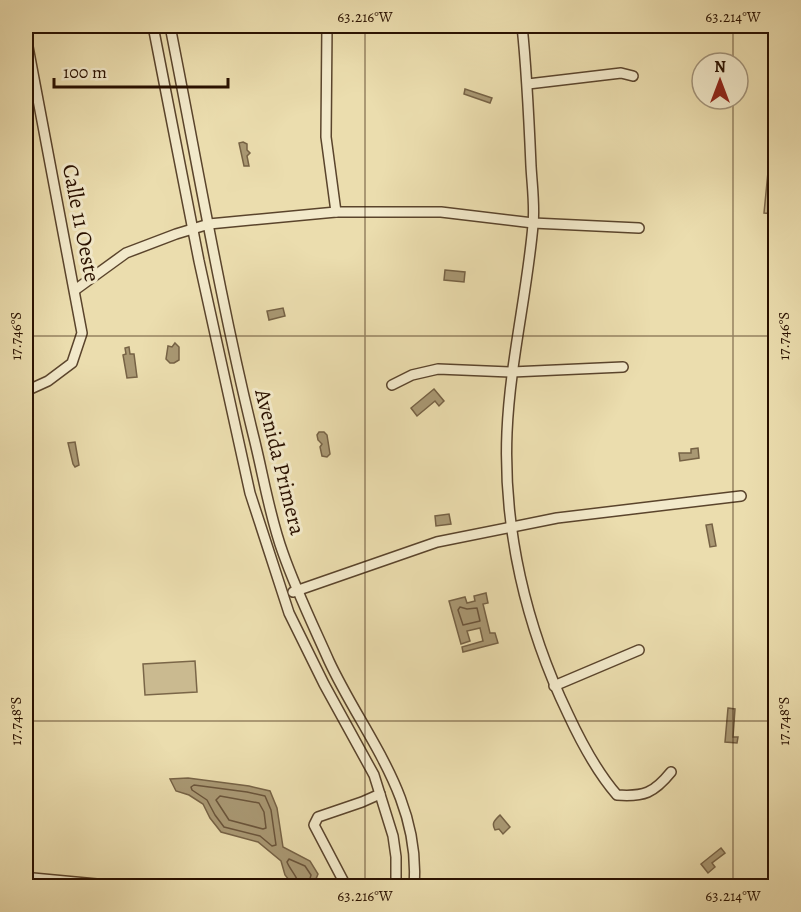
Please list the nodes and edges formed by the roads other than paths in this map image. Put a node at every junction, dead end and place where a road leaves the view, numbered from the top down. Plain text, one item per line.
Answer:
1 (153, 26) edge
2 (170, 26) edge
3 (327, 26) edge
4 (522, 26) edge
5 (26, 36) edge
6 (28, 66) edge
7 (633, 76) dead end
8 (528, 84) junction
9 (336, 212) junction
10 (533, 223) junction
11 (209, 224) junction
12 (639, 228) dead end
13 (193, 229) junction
14 (75, 290) junction
15 (623, 367) dead end
16 (512, 372) junction
17 (392, 385) dead end
18 (26, 391) edge
19 (741, 496) dead end
20 (512, 528) junction
21 (296, 590) junction
22 (282, 595) junction
23 (639, 650) dead end
24 (554, 686) junction
25 (671, 772) dead end
26 (380, 794) junction
27 (26, 880) edge
28 (118, 886) edge
29 (346, 886) edge
30 (396, 886) edge
31 (414, 886) edge

1 - 13 street, Avenida Primera
2 - 11 street, Avenida Primera
3 - 9 street
4 - 8 street
5 - 6 street, Calle 11 Oeste
6 - 14 street, Calle 11 Oeste
7 - 8 street
8 - 10 street
9 - 10 street
9 - 11 street
10 - 12 street
10 - 16 street
11 - 13 street
11 - 21 street, Avenida Primera
13 - 14 street
13 - 22 street, Avenida Primera
14 - 18 street, Calle 11 Oeste
15 - 16 street
16 - 17 street
16 - 20 street
19 - 20 street
20 - 21 street
20 - 24 street
21 - 22 street
21 - 31 street, Avenida Primera
22 - 26 street, Avenida Primera
23 - 24 street
24 - 25 street
26 - 29 street
26 - 30 street, Avenida Primera
27 - 28 street

